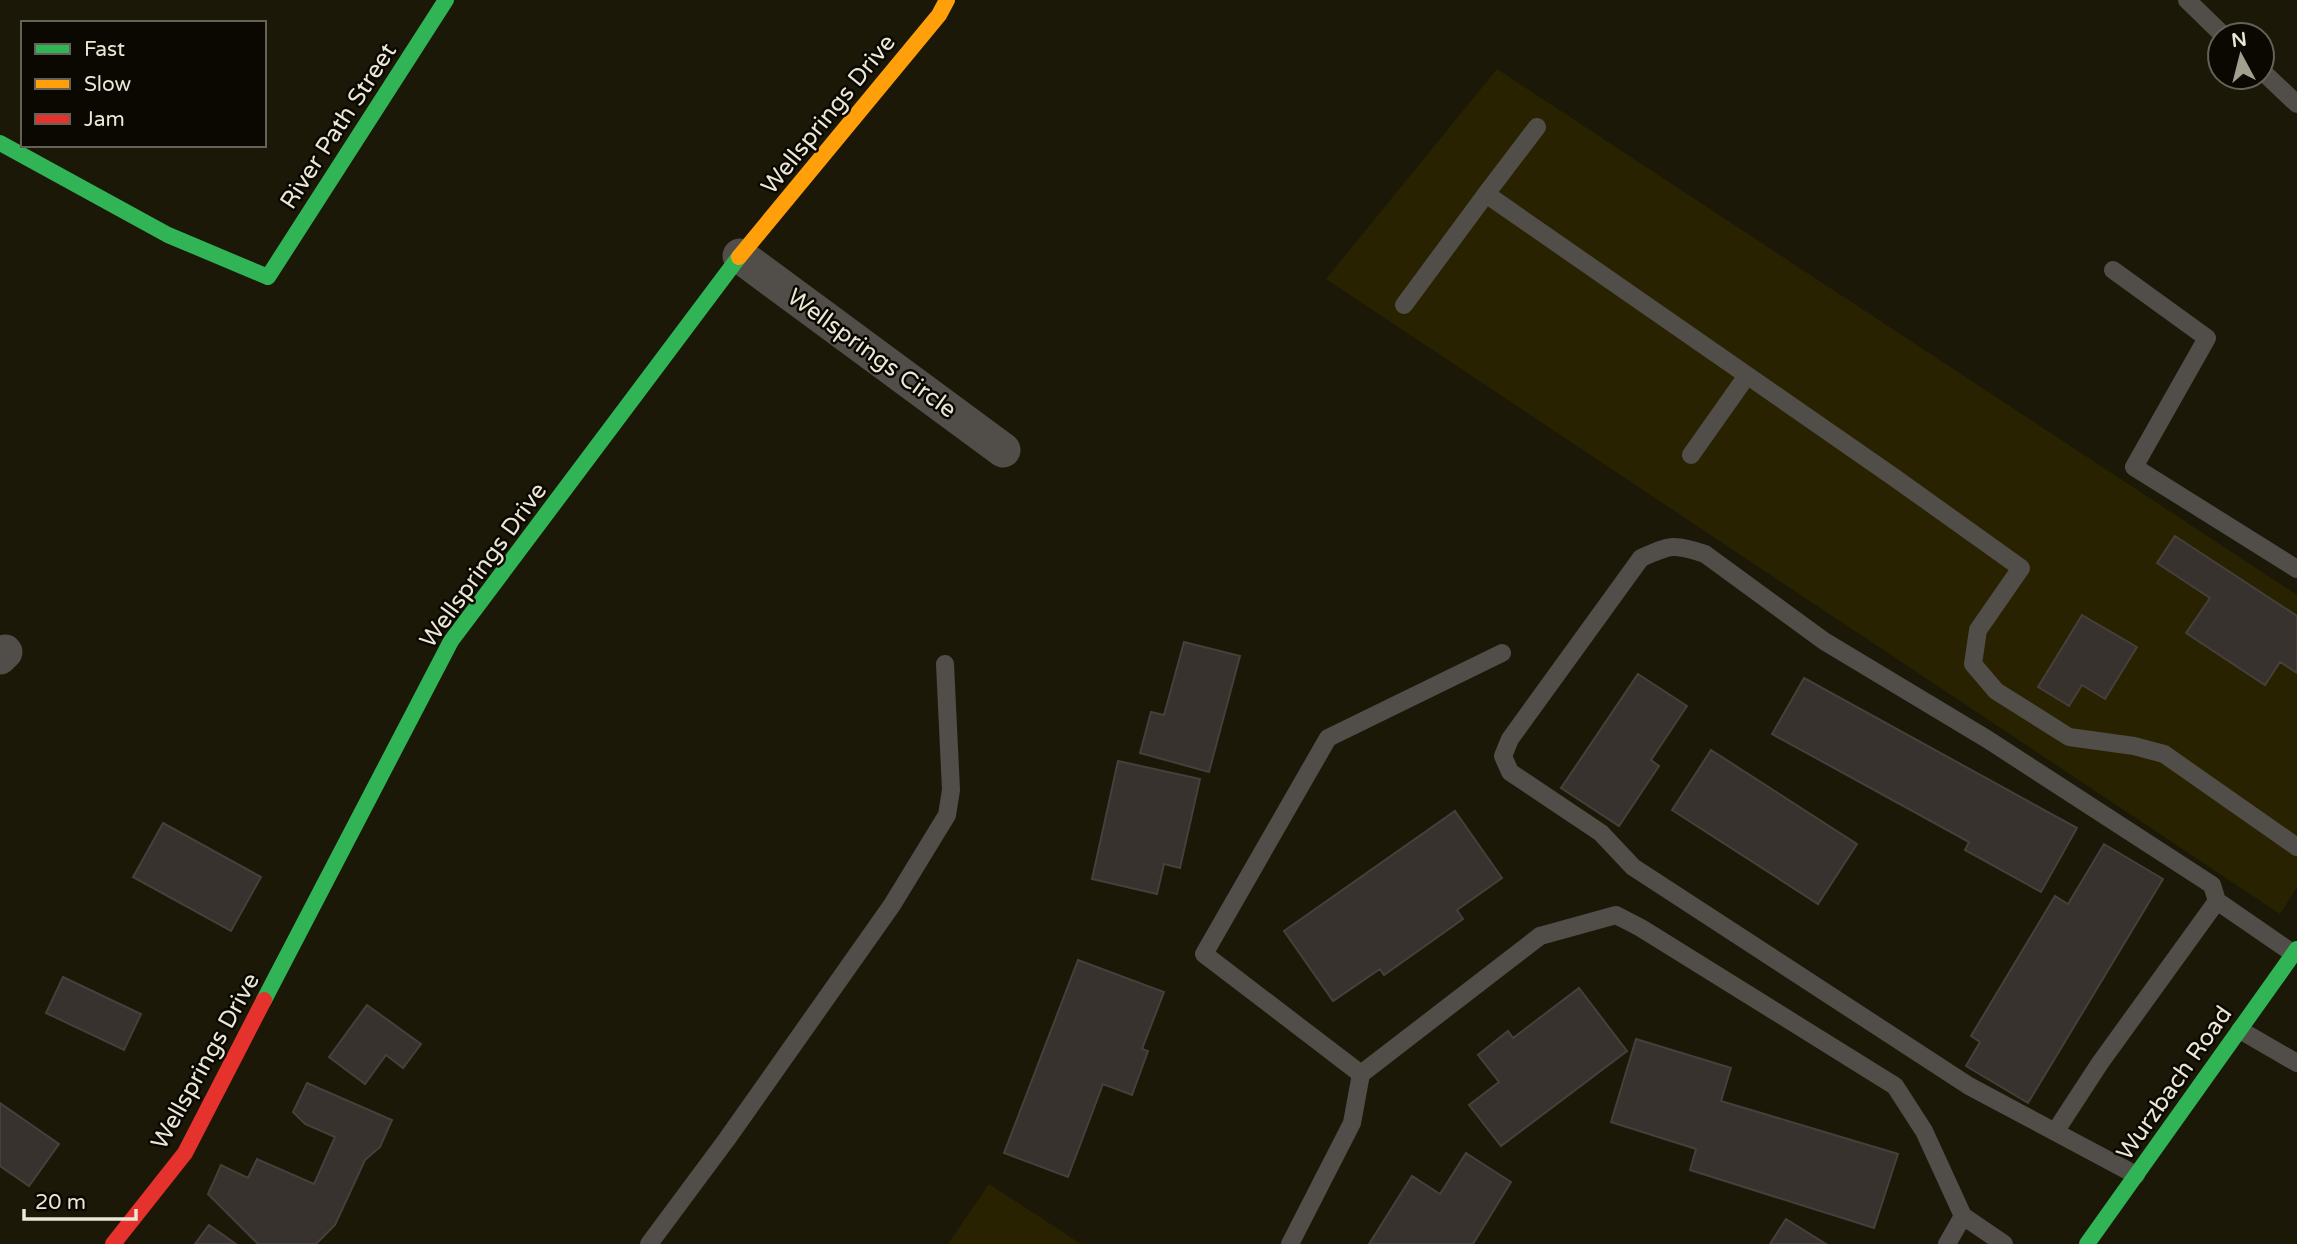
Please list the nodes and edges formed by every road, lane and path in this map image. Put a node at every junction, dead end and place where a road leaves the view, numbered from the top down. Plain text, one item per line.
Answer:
1 (446, 0) edge
2 (947, 0) edge
3 (2186, 0) edge
4 (2209, 21) edge
5 (2276, 84) edge
6 (2297, 104) edge
7 (1537, 127) dead end
8 (0, 143) edge
9 (1486, 194) junction
10 (740, 256) junction
11 (2113, 270) dead end
12 (1404, 305) dead end
13 (1746, 377) junction
14 (1003, 450) dead end
15 (1692, 454) dead end
16 (2297, 569) edge
17 (1502, 653) dead end
18 (945, 664) dead end
19 (2297, 847) edge
20 (2217, 901) junction
21 (2295, 951) edge
22 (2240, 1030) junction
23 (2297, 1063) edge
24 (1361, 1074) junction
25 (2055, 1132) junction
26 (2136, 1175) junction
27 (1963, 1216) junction
28 (113, 1244) edge
29 (649, 1244) edge
30 (1290, 1244) edge
31 (1947, 1244) edge
32 (2004, 1244) edge
33 (2087, 1244) edge

1 - 8 street, River Path Street
2 - 10 street, Wellsprings Drive
3 - 4 lane
5 - 6 lane
7 - 9 lane
9 - 12 lane
9 - 13 lane
10 - 14 street, Wellsprings Circle
10 - 28 street, Wellsprings Drive
11 - 16 lane
13 - 15 lane
13 - 19 lane
17 - 24 lane
18 - 29 lane
20 - 21 lane
20 - 25 lane
20 - 25 lane
21 - 22 street, Wurzbach Road
22 - 23 lane
22 - 26 street, Wurzbach Road
24 - 27 lane
24 - 30 lane
25 - 26 lane
26 - 33 street, Wurzbach Road
27 - 31 lane
27 - 32 lane

